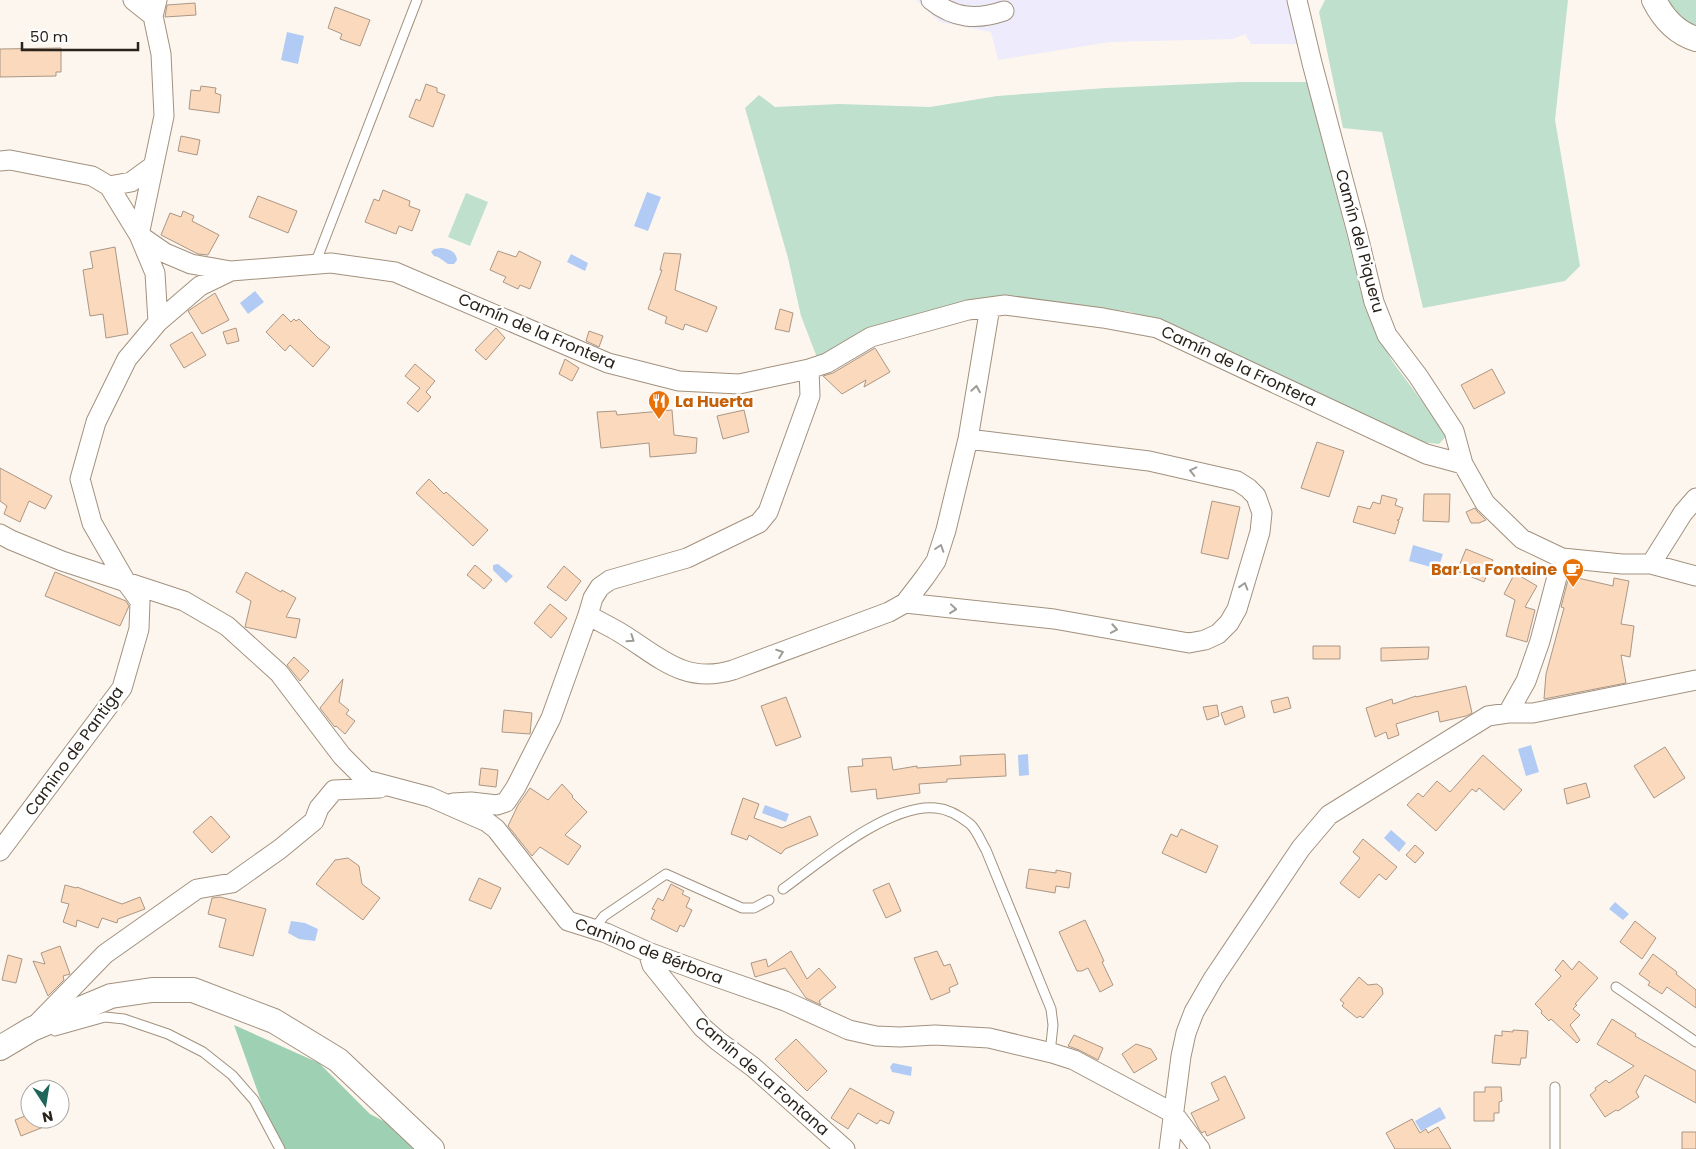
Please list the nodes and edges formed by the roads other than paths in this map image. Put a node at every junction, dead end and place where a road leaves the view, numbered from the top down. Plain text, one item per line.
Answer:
1 (133, 0) edge
2 (417, 0) edge
3 (931, 0) edge
4 (1297, 0) edge
5 (1654, 0) edge
6 (155, 8) edge
7 (1004, 11) dead end
8 (1696, 39) edge
9 (0, 161) edge
10 (153, 166) junction
11 (109, 186) junction
12 (139, 235) junction
13 (315, 264) junction
14 (231, 271) junction
15 (990, 307) junction
16 (158, 322) junction
17 (809, 369) junction
18 (968, 439) junction
19 (1462, 464) junction
20 (1696, 498) edge
21 (0, 534) edge
22 (1562, 558) junction
23 (1651, 564) junction
24 (1696, 576) edge
25 (126, 582) junction
26 (905, 603) junction
27 (588, 615) junction
28 (1696, 680) edge
29 (1508, 713) junction
30 (396, 788) junction
31 (446, 804) junction
32 (0, 851) edge
33 (783, 888) dead end
34 (769, 900) dead end
35 (594, 929) junction
36 (648, 952) junction
37 (1616, 987) dead end
38 (32, 1029) junction
39 (1696, 1042) edge
40 (0, 1048) edge
41 (1050, 1052) junction
42 (1555, 1087) dead end
43 (1174, 1113) junction
44 (280, 1149) edge
45 (432, 1149) edge
46 (845, 1149) edge
47 (1169, 1149) edge
48 (1200, 1149) edge
49 (1555, 1149) edge

1 - 6 street
2 - 13 lane
3 - 7 street
4 - 19 street, Camín del Piqueru
5 - 8 street
6 - 10 street
9 - 11 street
10 - 11 street
10 - 12 street
11 - 12 street
12 - 14 street
12 - 16 street
13 - 14 street, Camín de la Frontera
13 - 17 street, Camín de la Frontera
14 - 16 street, Camino de Pantiga
15 - 17 street, Camín de la Frontera
18 -> 15 street
15 - 19 street, Camín de la Frontera
16 - 25 street, Camino de Pantiga
17 - 27 street
26 -> 18 street
26 -> 18 street
19 - 22 street, Camín del Piqueru
20 - 23 street
21 - 25 street, Camino de Bérbora
22 - 23 street, Camín del Piqueru
22 - 29 street
23 - 24 street, Camín del Piqueru
25 - 30 street, Camino de Bérbora
25 - 32 street, Camino de Pantiga
27 -> 26 street
27 - 31 street
28 - 29 street
29 - 43 street
30 - 31 street, Camino de Bérbora
30 - 38 street
31 - 35 street, Camino de Bérbora
33 - 41 lane
34 - 35 lane
35 - 36 street, Camino de Bérbora
36 - 41 street, Camino de Bérbora
36 - 46 street, Camín de La Fontana
37 - 39 lane
38 - 40 street
38 - 45 street
40 - 44 lane
41 - 43 street, Camino de Bérbora
42 - 49 lane
43 - 47 street
43 - 48 street, Camino de Bérbora

